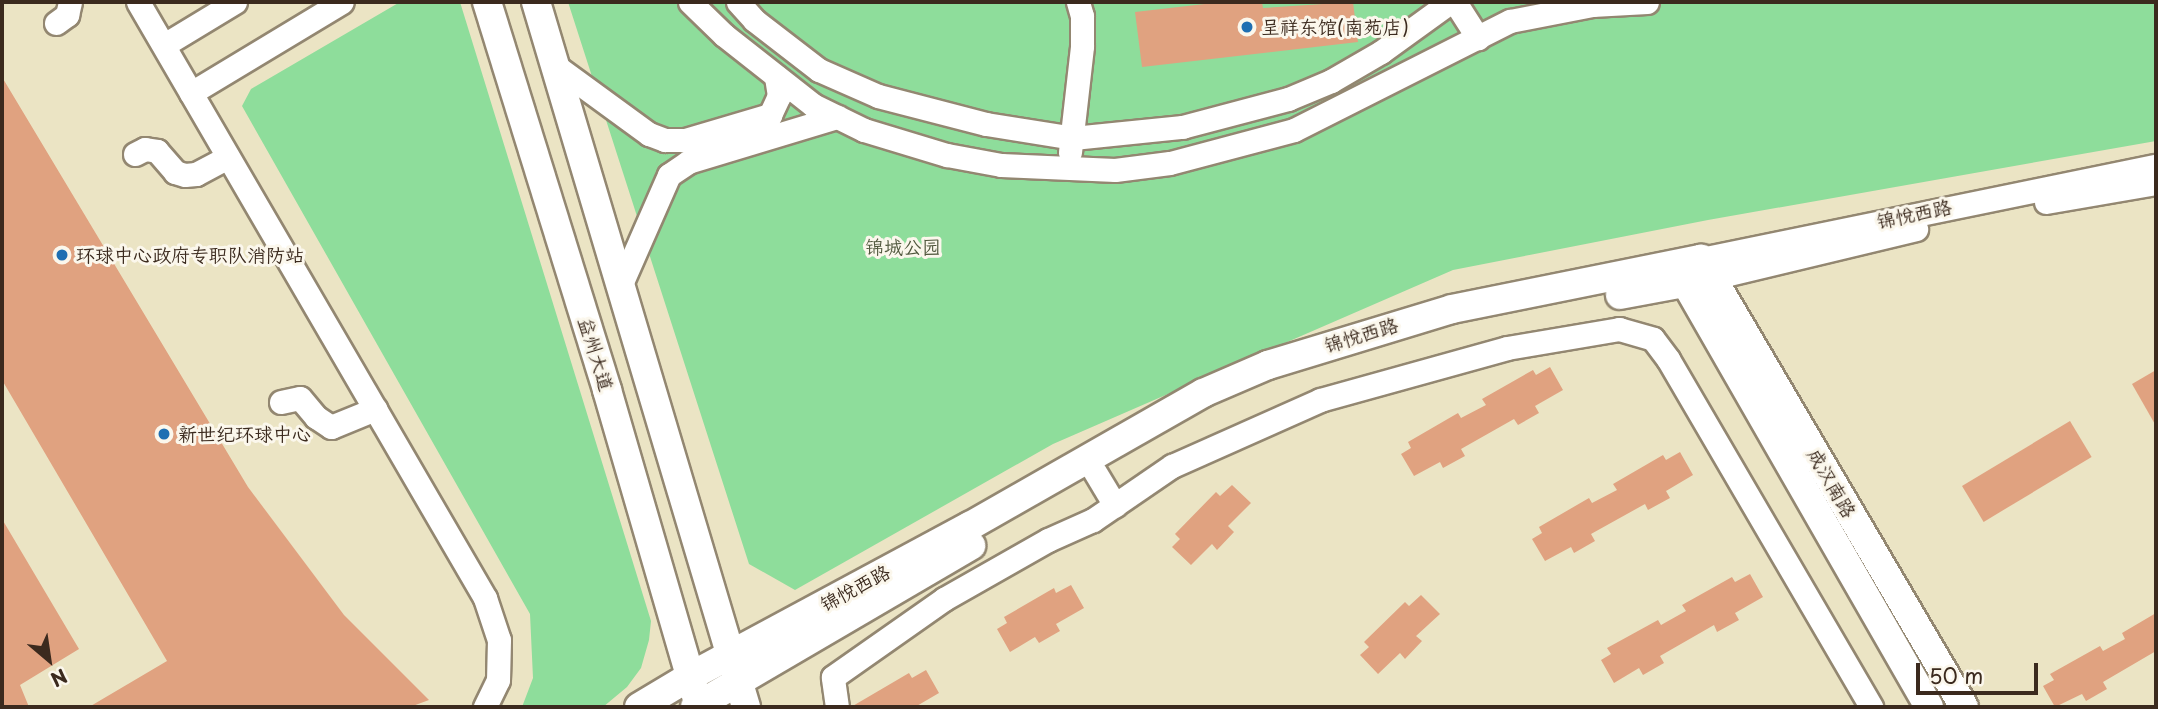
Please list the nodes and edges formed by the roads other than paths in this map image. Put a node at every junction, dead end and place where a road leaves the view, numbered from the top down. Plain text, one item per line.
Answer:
1 (70, 2) edge
2 (138, 2) edge
3 (236, 2) edge
4 (342, 2) edge
5 (487, 2) edge
6 (536, 2) edge
7 (690, 2) edge
8 (738, 2) edge
9 (1078, 2) edge
10 (1452, 2) edge
11 (1647, 2) edge
12 (56, 23) dead end
13 (1478, 38) junction
14 (164, 45) junction
15 (557, 67) junction
16 (776, 76) junction
17 (191, 93) junction
18 (837, 117) junction
19 (1073, 138) junction
20 (135, 154) dead end
21 (228, 157) junction
22 (2156, 166) edge
23 (1066, 169) junction
24 (2156, 183) edge
25 (1693, 271) junction
26 (622, 282) junction
27 (281, 402) dead end
28 (375, 409) junction
29 (1095, 472) junction
30 (1115, 505) junction
31 (732, 654) junction
32 (689, 677) junction
33 (743, 695) edge
34 (698, 706) edge
35 (485, 707) edge
36 (639, 707) edge
37 (837, 707) edge
38 (1871, 707) edge
39 (1929, 707) edge
40 (1964, 707) edge

1 - 12 street
2 - 14 street
3 - 14 street
4 - 17 street
5 - 32 main road, 益州大道
6 - 15 main road
7 - 16 street
8 - 19 street
9 - 19 street
10 - 13 street
10 - 19 street
11 - 13 street
13 - 23 street
14 - 17 street
15 - 16 street
15 - 26 main road
16 - 18 street
17 - 21 street
18 - 23 street
18 - 26 street
19 - 23 street
20 - 21 street
21 - 28 street
22 - 25 street, 锦悦西路
24 - 25 street, 锦悦西路
25 - 29 main road, 锦悦西路
25 - 31 main road, 锦悦西路
25 - 39 main road, 成汉南路
25 - 40 main road, 成汉南路
26 - 31 main road
27 - 28 street
28 - 35 street
29 - 30 street
29 - 33 main road, 锦悦西路
30 - 37 street
30 - 38 street
31 - 32 main road, 锦悦西路
31 - 33 main road
32 - 34 main road, 益州大道
32 - 36 main road, 锦悦西路
33 - 34 main road, 锦悦西路

